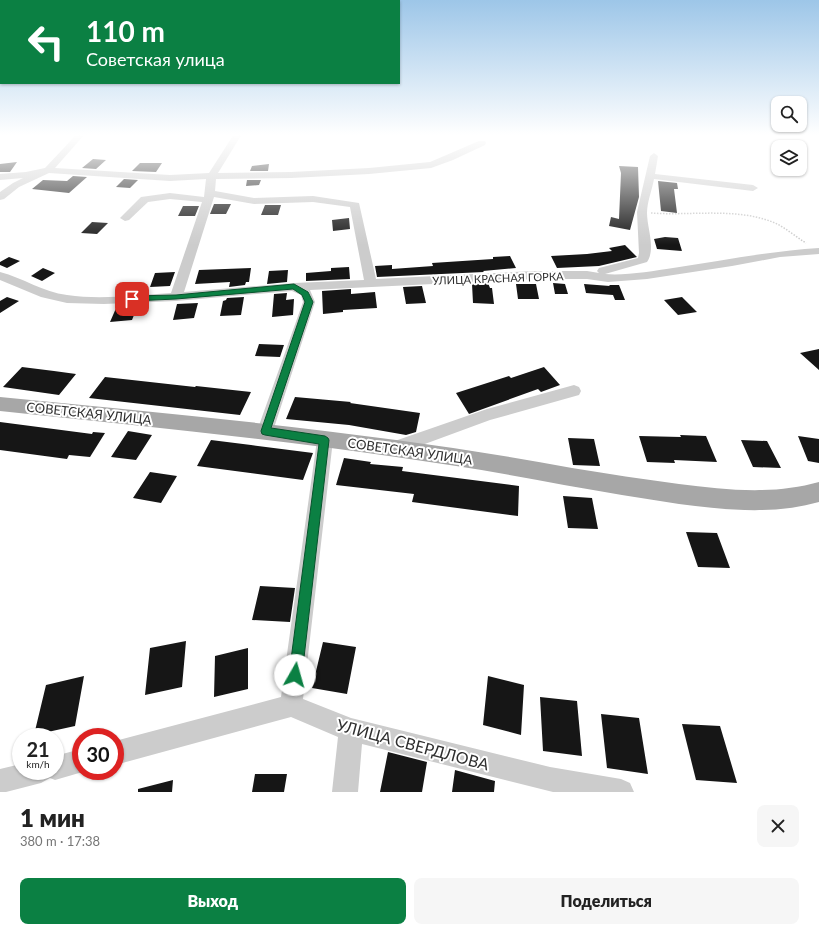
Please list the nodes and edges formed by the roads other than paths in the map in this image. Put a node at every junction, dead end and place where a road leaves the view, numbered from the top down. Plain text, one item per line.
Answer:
1 (44, 171) edge
2 (46, 171) edge
3 (63, 171) edge
4 (215, 171) edge
5 (359, 171) edge
6 (651, 171) edge
7 (650, 176) junction
8 (211, 177) junction
9 (0, 178) edge
10 (753, 188) dead end
11 (208, 196) junction
12 (0, 197) edge
13 (125, 218) dead end
14 (819, 251) edge
15 (587, 275) junction
16 (0, 276) edge
17 (371, 283) junction
18 (332, 285) junction
19 (294, 287) junction
20 (176, 297) junction
21 (309, 302) junction
22 (574, 391) dead end
23 (0, 404) edge
24 (265, 431) junction
25 (325, 440) junction
26 (395, 448) junction
27 (819, 492) edge
28 (291, 706) junction
29 (351, 730) junction
30 (124, 751) edge
31 (12, 778) edge
32 (0, 781) edge
33 (345, 792) edge
34 (621, 792) edge

1 - 9 street
2 - 12 street
3 - 8 street
4 - 8 street
5 - 8 street
6 - 7 street
7 - 10 street
7 - 15 street
8 - 11 street
11 - 13 street
11 - 17 street
11 - 20 street
14 - 15 street, УЛИЦА КРАСНАЯ ГОРКА
15 - 17 street, УЛИЦА КРАСНАЯ ГОРКА
16 - 20 street, УЛИЦА КРАСНАЯ ГОРКА
17 - 18 street, УЛИЦА КРАСНАЯ ГОРКА
18 - 19 street, УЛИЦА КРАСНАЯ ГОРКА
18 - 21 street
19 - 20 street, УЛИЦА КРАСНАЯ ГОРКА
19 - 21 street
21 - 24 street
22 - 26 street
23 - 24 main road, СОВЕТСКАЯ УЛИЦА
24 - 25 main road, СОВЕТСКАЯ УЛИЦА
25 - 26 main road, СОВЕТСКАЯ УЛИЦА
25 - 28 street
26 - 27 main road, СОВЕТСКАЯ УЛИЦА
28 - 29 street, УЛИЦА СВЕРДЛОВА
28 - 30 street
29 - 33 street
29 - 34 street, УЛИЦА СВЕРДЛОВА
31 - 32 street

